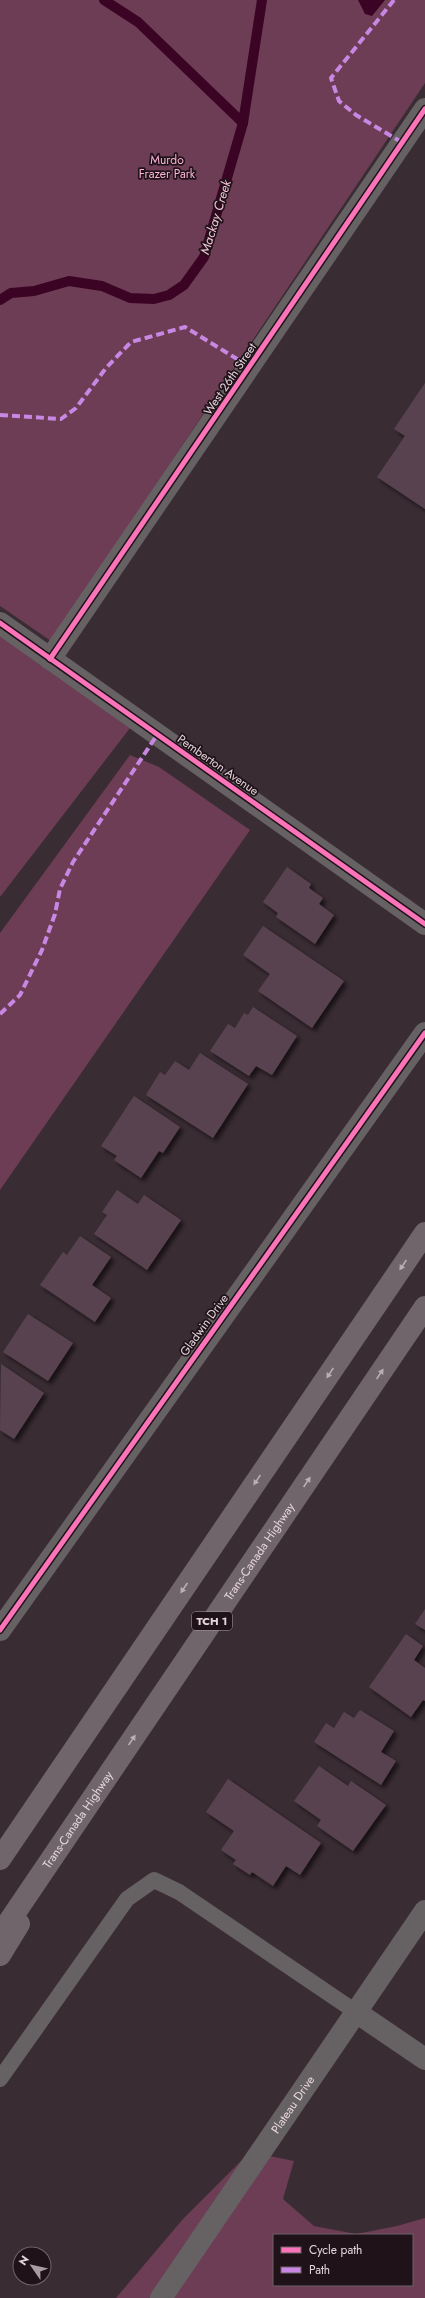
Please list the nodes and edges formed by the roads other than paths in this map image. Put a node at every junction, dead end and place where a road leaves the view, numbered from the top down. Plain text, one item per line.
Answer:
1 (425, 109) edge
2 (0, 624) edge
3 (50, 659) junction
4 (425, 924) edge
5 (425, 1033) edge
6 (425, 1233) edge
7 (425, 1307) edge
8 (0, 1630) edge
9 (115, 1765) junction
10 (0, 1859) edge
11 (425, 1911) edge
12 (0, 1935) edge
13 (0, 1955) edge
14 (356, 2012) junction
15 (425, 2059) edge
16 (0, 2079) edge
17 (161, 2298) edge

1 - 3 street, West 26th Street
2 - 3 street, Pemberton Avenue
3 - 4 street, Pemberton Avenue
5 - 8 street, Gladwin Drive
6 -> 10 highway
9 -> 7 highway, Trans-Canada Highway / TCH 1
9 - 12 highway, Trans-Canada Highway / TCH 1
9 - 13 highway
11 - 14 street, Plateau Drive
14 - 15 street
14 - 16 lane
14 - 17 street, Plateau Drive

